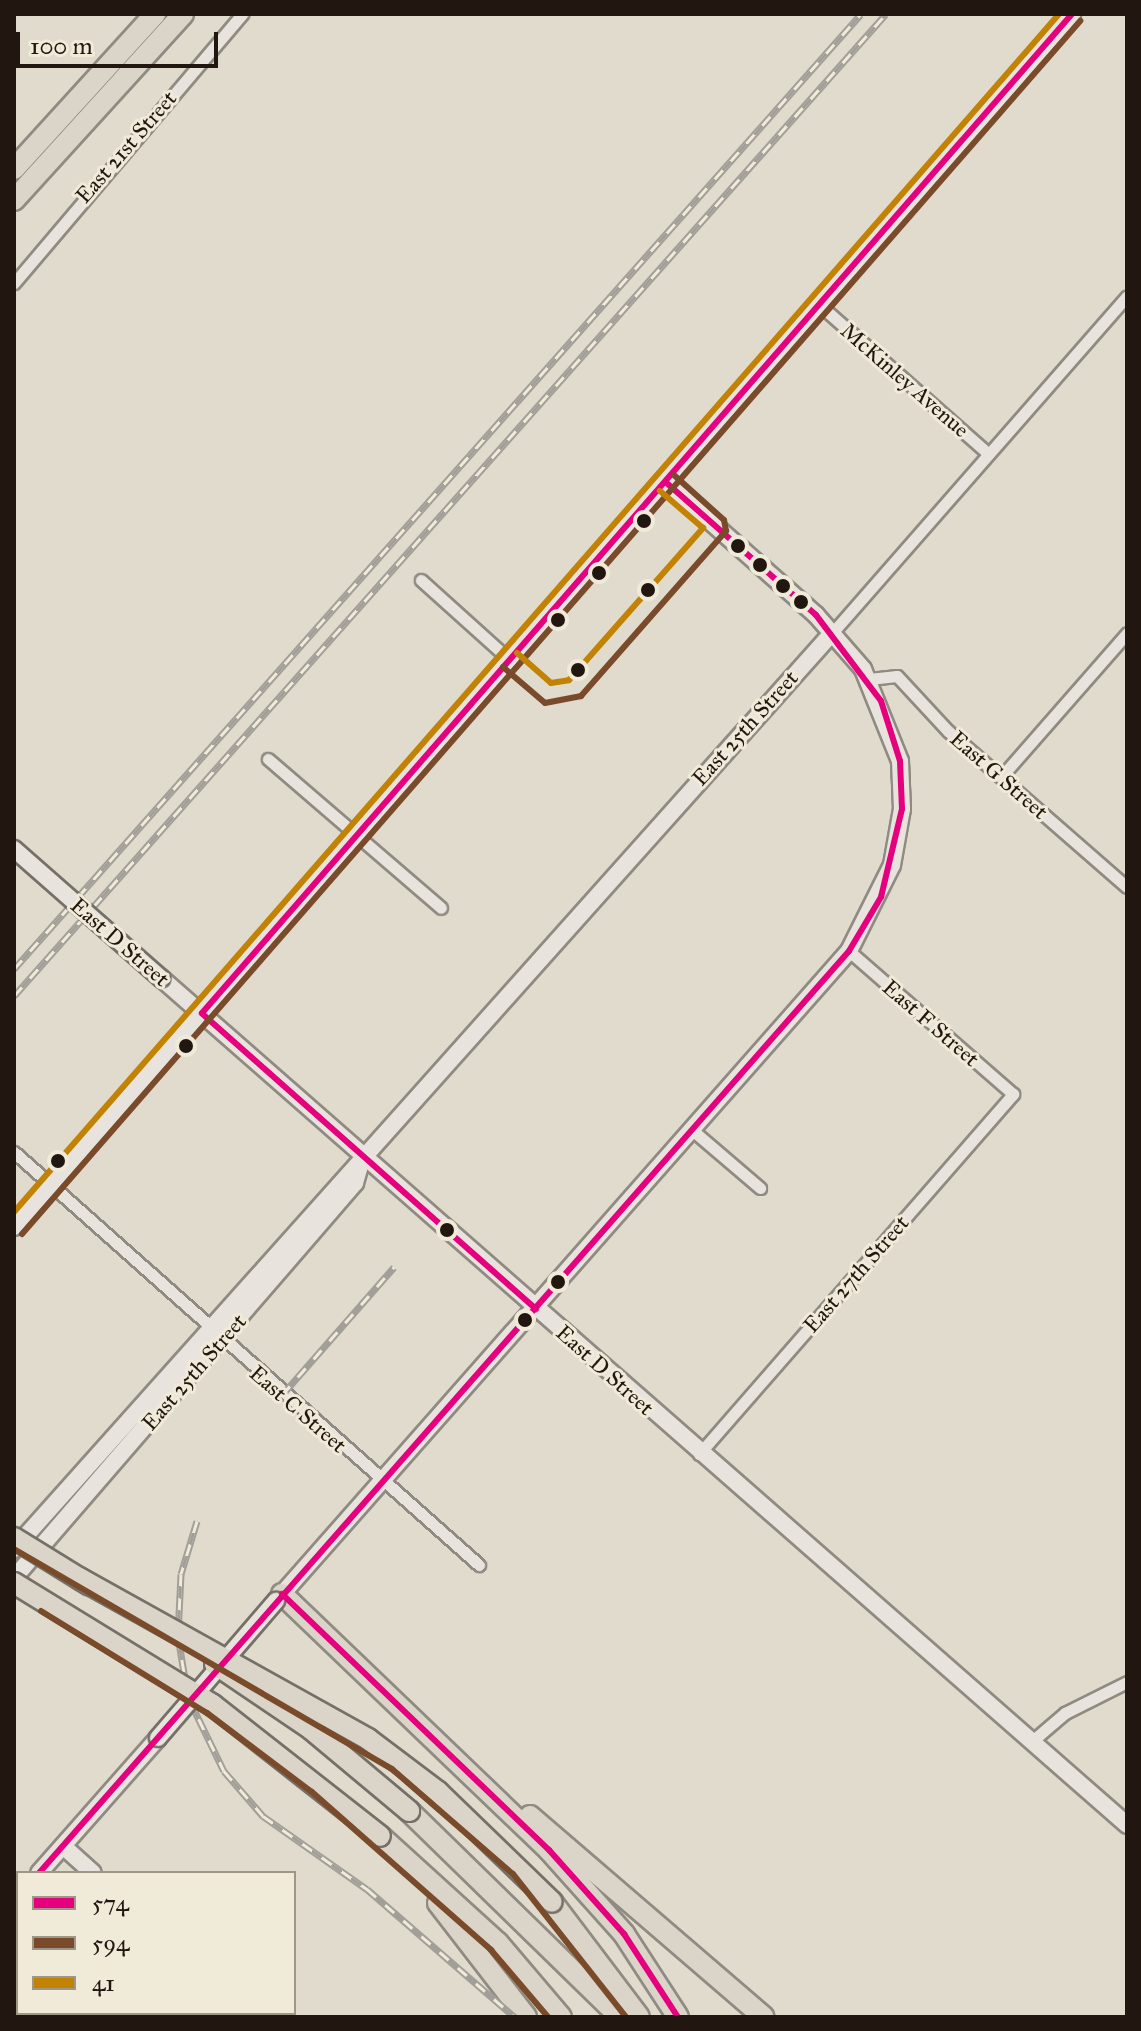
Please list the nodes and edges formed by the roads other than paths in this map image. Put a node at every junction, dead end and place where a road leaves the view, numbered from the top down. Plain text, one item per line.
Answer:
1 (155, 14) edge
2 (183, 14) edge
3 (242, 14) edge
4 (1072, 14) edge
5 (14, 169) edge
6 (14, 200) edge
7 (14, 283) edge
8 (1127, 296) edge
9 (822, 307) junction
10 (989, 454) junction
11 (667, 483) junction
12 (421, 580) dead end
13 (833, 632) junction
14 (1127, 633) edge
15 (510, 660) junction
16 (869, 679) junction
17 (268, 759) dead end
18 (1001, 777) junction
19 (358, 836) junction
20 (14, 849) edge
21 (1127, 887) edge
22 (441, 908) dead end
23 (849, 951) junction
24 (202, 1013) junction
25 (1013, 1094) joint
26 (691, 1129) junction
27 (14, 1152) edge
28 (362, 1158) junction
29 (50, 1186) junction
30 (760, 1188) dead end
31 (14, 1227) edge
32 (536, 1309) junction
33 (208, 1329) junction
34 (221, 1341) junction
35 (699, 1454) junction
36 (382, 1482) junction
37 (14, 1538) edge
38 (14, 1549) edge
39 (479, 1565) dead end
40 (79, 1578) junction
41 (14, 1580) edge
42 (279, 1597) junction
43 (1127, 1682) edge
44 (1031, 1742) junction
45 (443, 1749) junction
46 (1127, 1825) edge
47 (380, 1836) junction
48 (63, 1846) junction
49 (41, 1871) edge
50 (91, 1871) edge
51 (526, 2017) edge
52 (561, 2017) edge
53 (620, 2017) edge
54 (639, 2017) edge
55 (678, 2017) edge
56 (764, 2017) edge

1 - 5 highway
2 - 6 highway
3 - 7 street, East 21st Street
4 - 9 street
8 - 10 street, East 25th Street
9 - 10 street, McKinley Avenue
9 - 11 street
10 - 13 street, East 25th Street
11 - 13 street
11 - 15 street
12 - 15 street
13 - 16 street
13 - 28 street, East 25th Street
14 - 18 street
15 - 19 street
16 - 18 street, East G Street
16 - 23 street
17 - 19 street
18 - 21 street, East G Street
19 - 22 street
19 - 24 street
20 - 24 street, East D Street, bridge
23 - 25 street, East F Street
23 - 26 street
24 - 28 street, East D Street
24 - 29 street
25 - 35 street, East 27th Street
26 - 30 street
26 - 32 street
27 - 29 street, East C Street
28 - 32 street, East D Street
28 - 33 street, East 25th Street
28 - 34 street, East 25th Street
29 - 31 street
29 - 33 street, East C Street
32 - 35 street, East D Street
32 - 36 street
33 - 34 street, East C Street
33 - 38 street, East 25th Street
34 - 36 street, East C Street
34 - 41 street, East 25th Street
35 - 44 street, East D Street
36 - 39 street, East C Street
36 - 42 street
37 - 40 highway, bridge
40 - 53 highway, bridge
40 - 54 highway, bridge
41 - 47 highway, bridge
42 - 45 highway
42 - 48 street, bridge
43 - 44 street
44 - 46 street, East D Street
45 - 55 highway
45 - 56 highway
47 - 51 highway
47 - 52 highway
48 - 49 street
48 - 50 street

